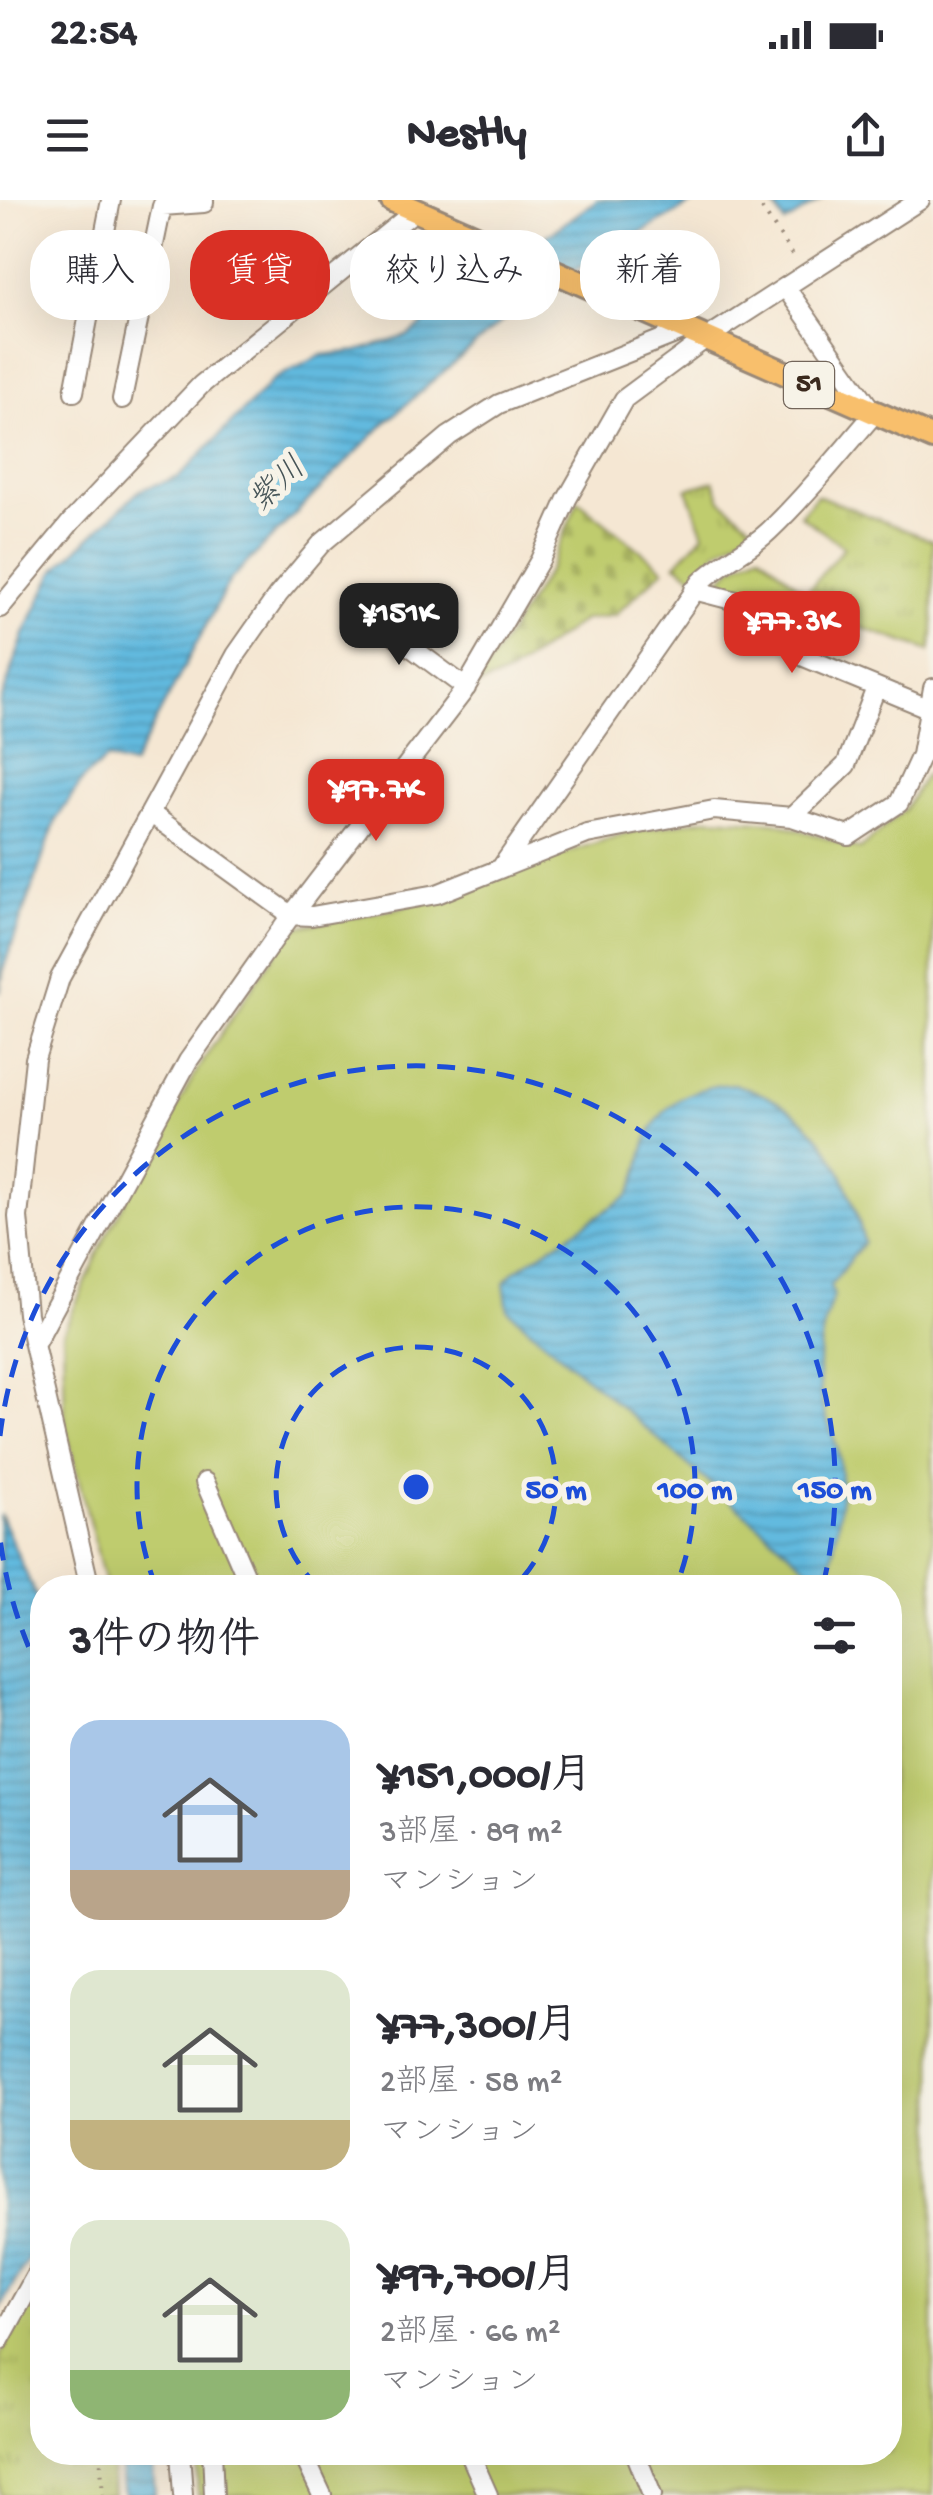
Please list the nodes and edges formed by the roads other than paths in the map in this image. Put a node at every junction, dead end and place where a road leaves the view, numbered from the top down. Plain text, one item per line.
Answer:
1 (112, 200) edge
2 (204, 200) edge
3 (392, 200) edge
4 (920, 200) edge
5 (425, 215) junction
6 (786, 288) junction
7 (695, 334) junction
8 (74, 392) dead end
9 (122, 399) dead end
10 (874, 414) junction
11 (933, 438) edge
12 (694, 590) junction
13 (0, 608) edge
14 (361, 610) dead end
15 (466, 688) junction
16 (876, 688) junction
17 (933, 688) edge
18 (930, 709) junction
19 (150, 813) junction
20 (792, 818) junction
21 (503, 866) junction
22 (292, 915) junction
23 (36, 1342) junction
24 (205, 1482) dead end
25 (87, 1575) edge
26 (245, 1575) edge
27 (30, 2286) edge
28 (0, 2340) edge
29 (181, 2465) edge
30 (213, 2465) edge
31 (308, 2465) edge
32 (475, 2465) edge
33 (639, 2465) edge
34 (183, 2495) edge
35 (214, 2495) edge
36 (322, 2495) edge
37 (488, 2495) edge
38 (652, 2495) edge

1 - 8 street
2 - 9 street
3 - 5 main road, 51
4 - 6 street
5 - 7 main road, 51
5 - 13 street
6 - 7 street
6 - 10 street
7 - 10 main road, 51
7 - 15 street
7 - 19 street
10 - 11 main road, 51
10 - 12 street
12 - 16 street
12 - 21 street
14 - 15 street
15 - 22 street
16 - 18 street
16 - 20 street
17 - 18 street
18 - 20 street
19 - 22 street
19 - 23 street
20 - 21 street
21 - 22 street
22 - 23 street
23 - 25 street
24 - 26 street
27 - 28 street
29 - 34 street
30 - 35 street
31 - 36 street
32 - 37 street
33 - 38 street

